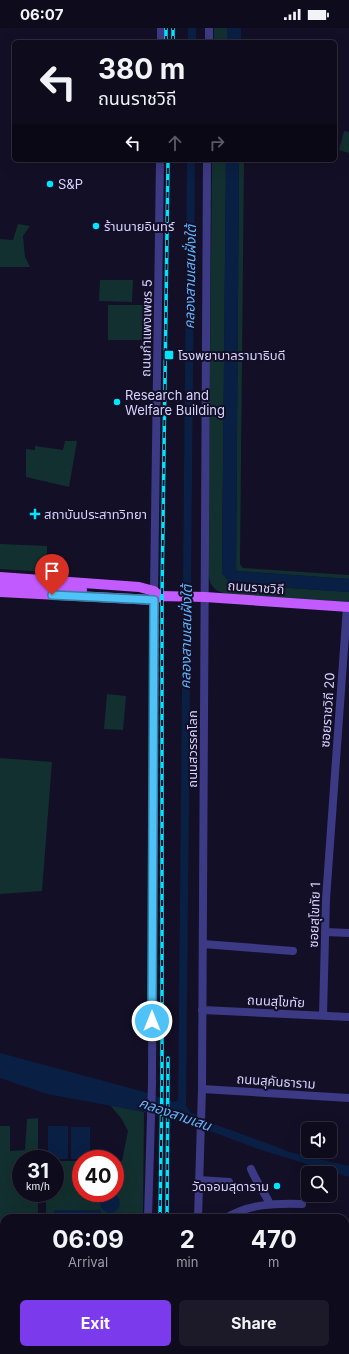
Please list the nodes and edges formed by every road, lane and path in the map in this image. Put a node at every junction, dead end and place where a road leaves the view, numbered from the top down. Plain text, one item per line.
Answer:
1 (161, 28) edge
2 (210, 28) edge
3 (161, 40) edge
4 (209, 40) edge
5 (160, 162) edge
6 (208, 162) edge
7 (0, 577) edge
8 (0, 584) edge
9 (0, 592) edge
10 (154, 594) junction
11 (202, 597) junction
12 (348, 607) edge
13 (332, 815) joint
14 (325, 932) junction
15 (349, 933) edge
16 (203, 944) junction
17 (293, 951) dead end
18 (202, 1010) junction
19 (322, 1016) junction
20 (349, 1017) edge
21 (202, 1092) junction
22 (349, 1098) edge
23 (251, 1169) dead end
24 (199, 1180) junction
25 (229, 1182) dead end
26 (270, 1204) junction
27 (302, 1204) dead end
28 (148, 1214) edge
29 (198, 1214) edge
30 (236, 1214) edge

1 - 3 street
2 - 4 street
5 - 10 street, ถนนกำแพงเพชร 5
6 - 11 street, ถนนสวรรคโลก
7 - 10 main road, ถนนราชวิถี
8 - 10 main road
9 - 10 main road, ถนนราชวิถี
10 - 11 main road, ถนนราชวิถี
10 - 28 street, ถนนกำแพงเพชร 5
11 - 12 main road, ถนนราชวิถี
11 - 16 street, ถนนสวรรคโลก
12 - 13 street, ซอยราชวิถี 20
13 - 14 street, ซอยสุโขทัย 1
14 - 15 street
14 - 19 street, ซอยสุโขทัย 1
16 - 17 street
16 - 18 street, ถนนสวรรคโลก
18 - 19 street, ถนนสุโขทัย
18 - 21 street, ถนนสวรรคโลก
19 - 20 street, ถนนสุโขทัย
21 - 22 street, ถนนสุคันธาราม
21 - 24 street, ถนนสวรรคโลก
23 - 26 street
24 - 25 street
24 - 29 street, ถนนสวรรคโลก
26 - 27 street
26 - 30 street

